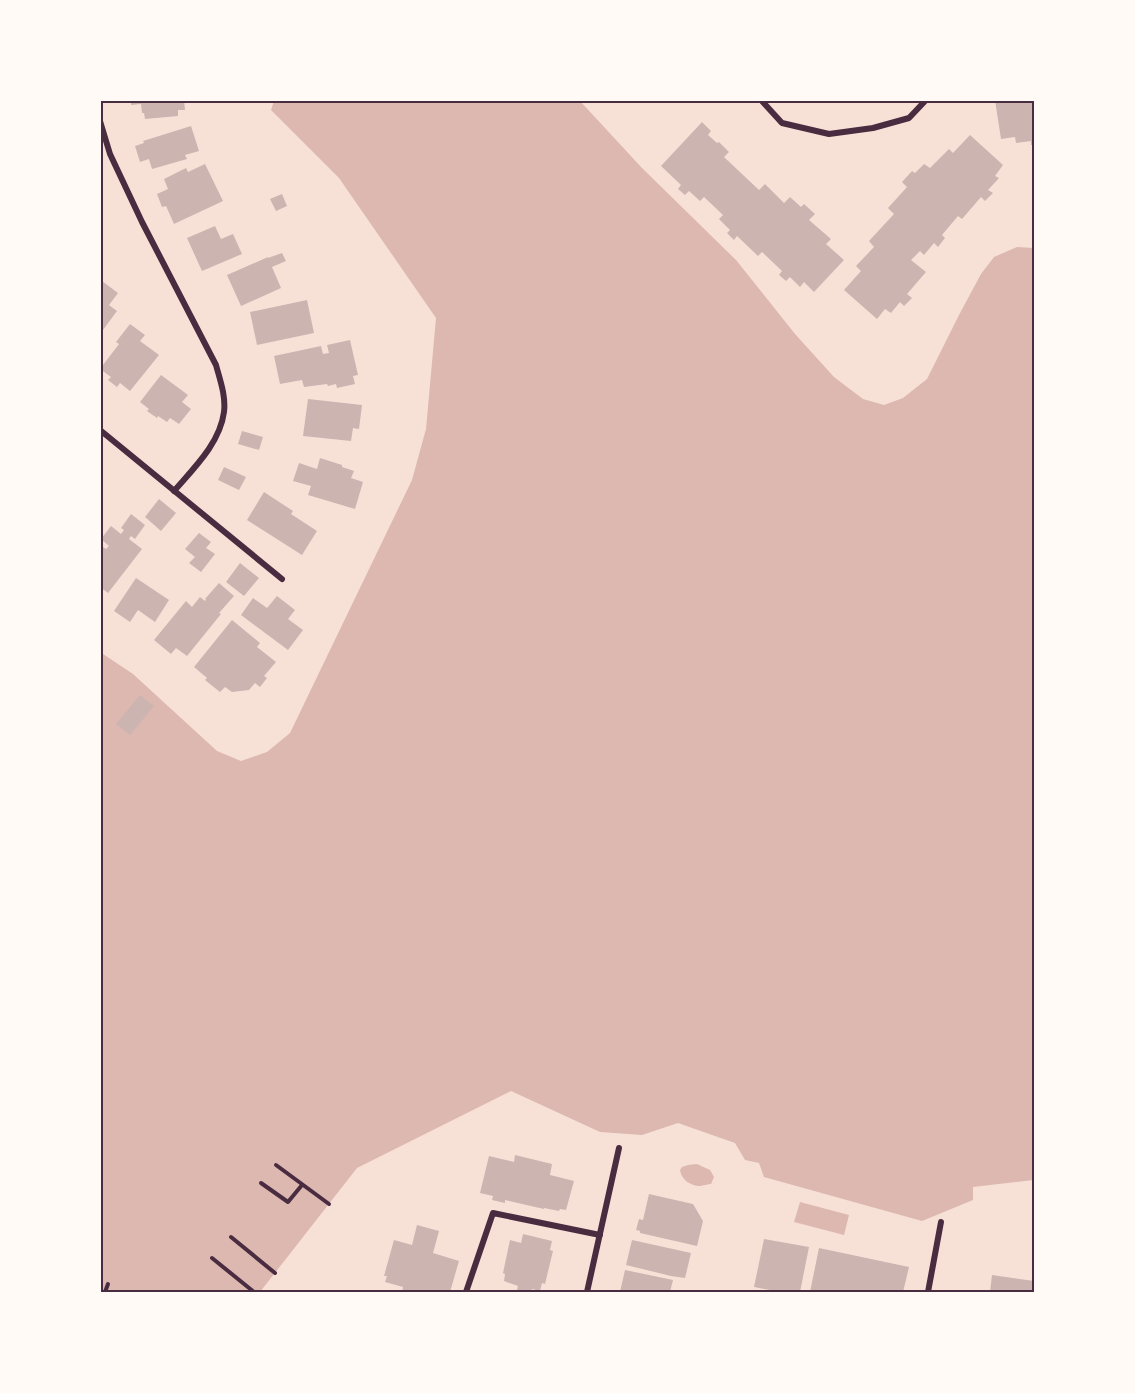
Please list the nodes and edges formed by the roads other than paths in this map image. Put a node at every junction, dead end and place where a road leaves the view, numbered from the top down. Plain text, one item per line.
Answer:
1 (761, 100) edge
2 (926, 100) edge
3 (100, 121) edge
4 (100, 430) edge
5 (174, 491) junction
6 (282, 579) dead end
7 (619, 1148) dead end
8 (941, 1222) dead end
9 (600, 1235) junction
10 (466, 1293) edge
11 (587, 1293) edge
12 (928, 1293) edge

1 - 2 street
3 - 5 street
4 - 5 street
5 - 6 street
7 - 9 street
8 - 12 street
9 - 10 street
9 - 11 street

